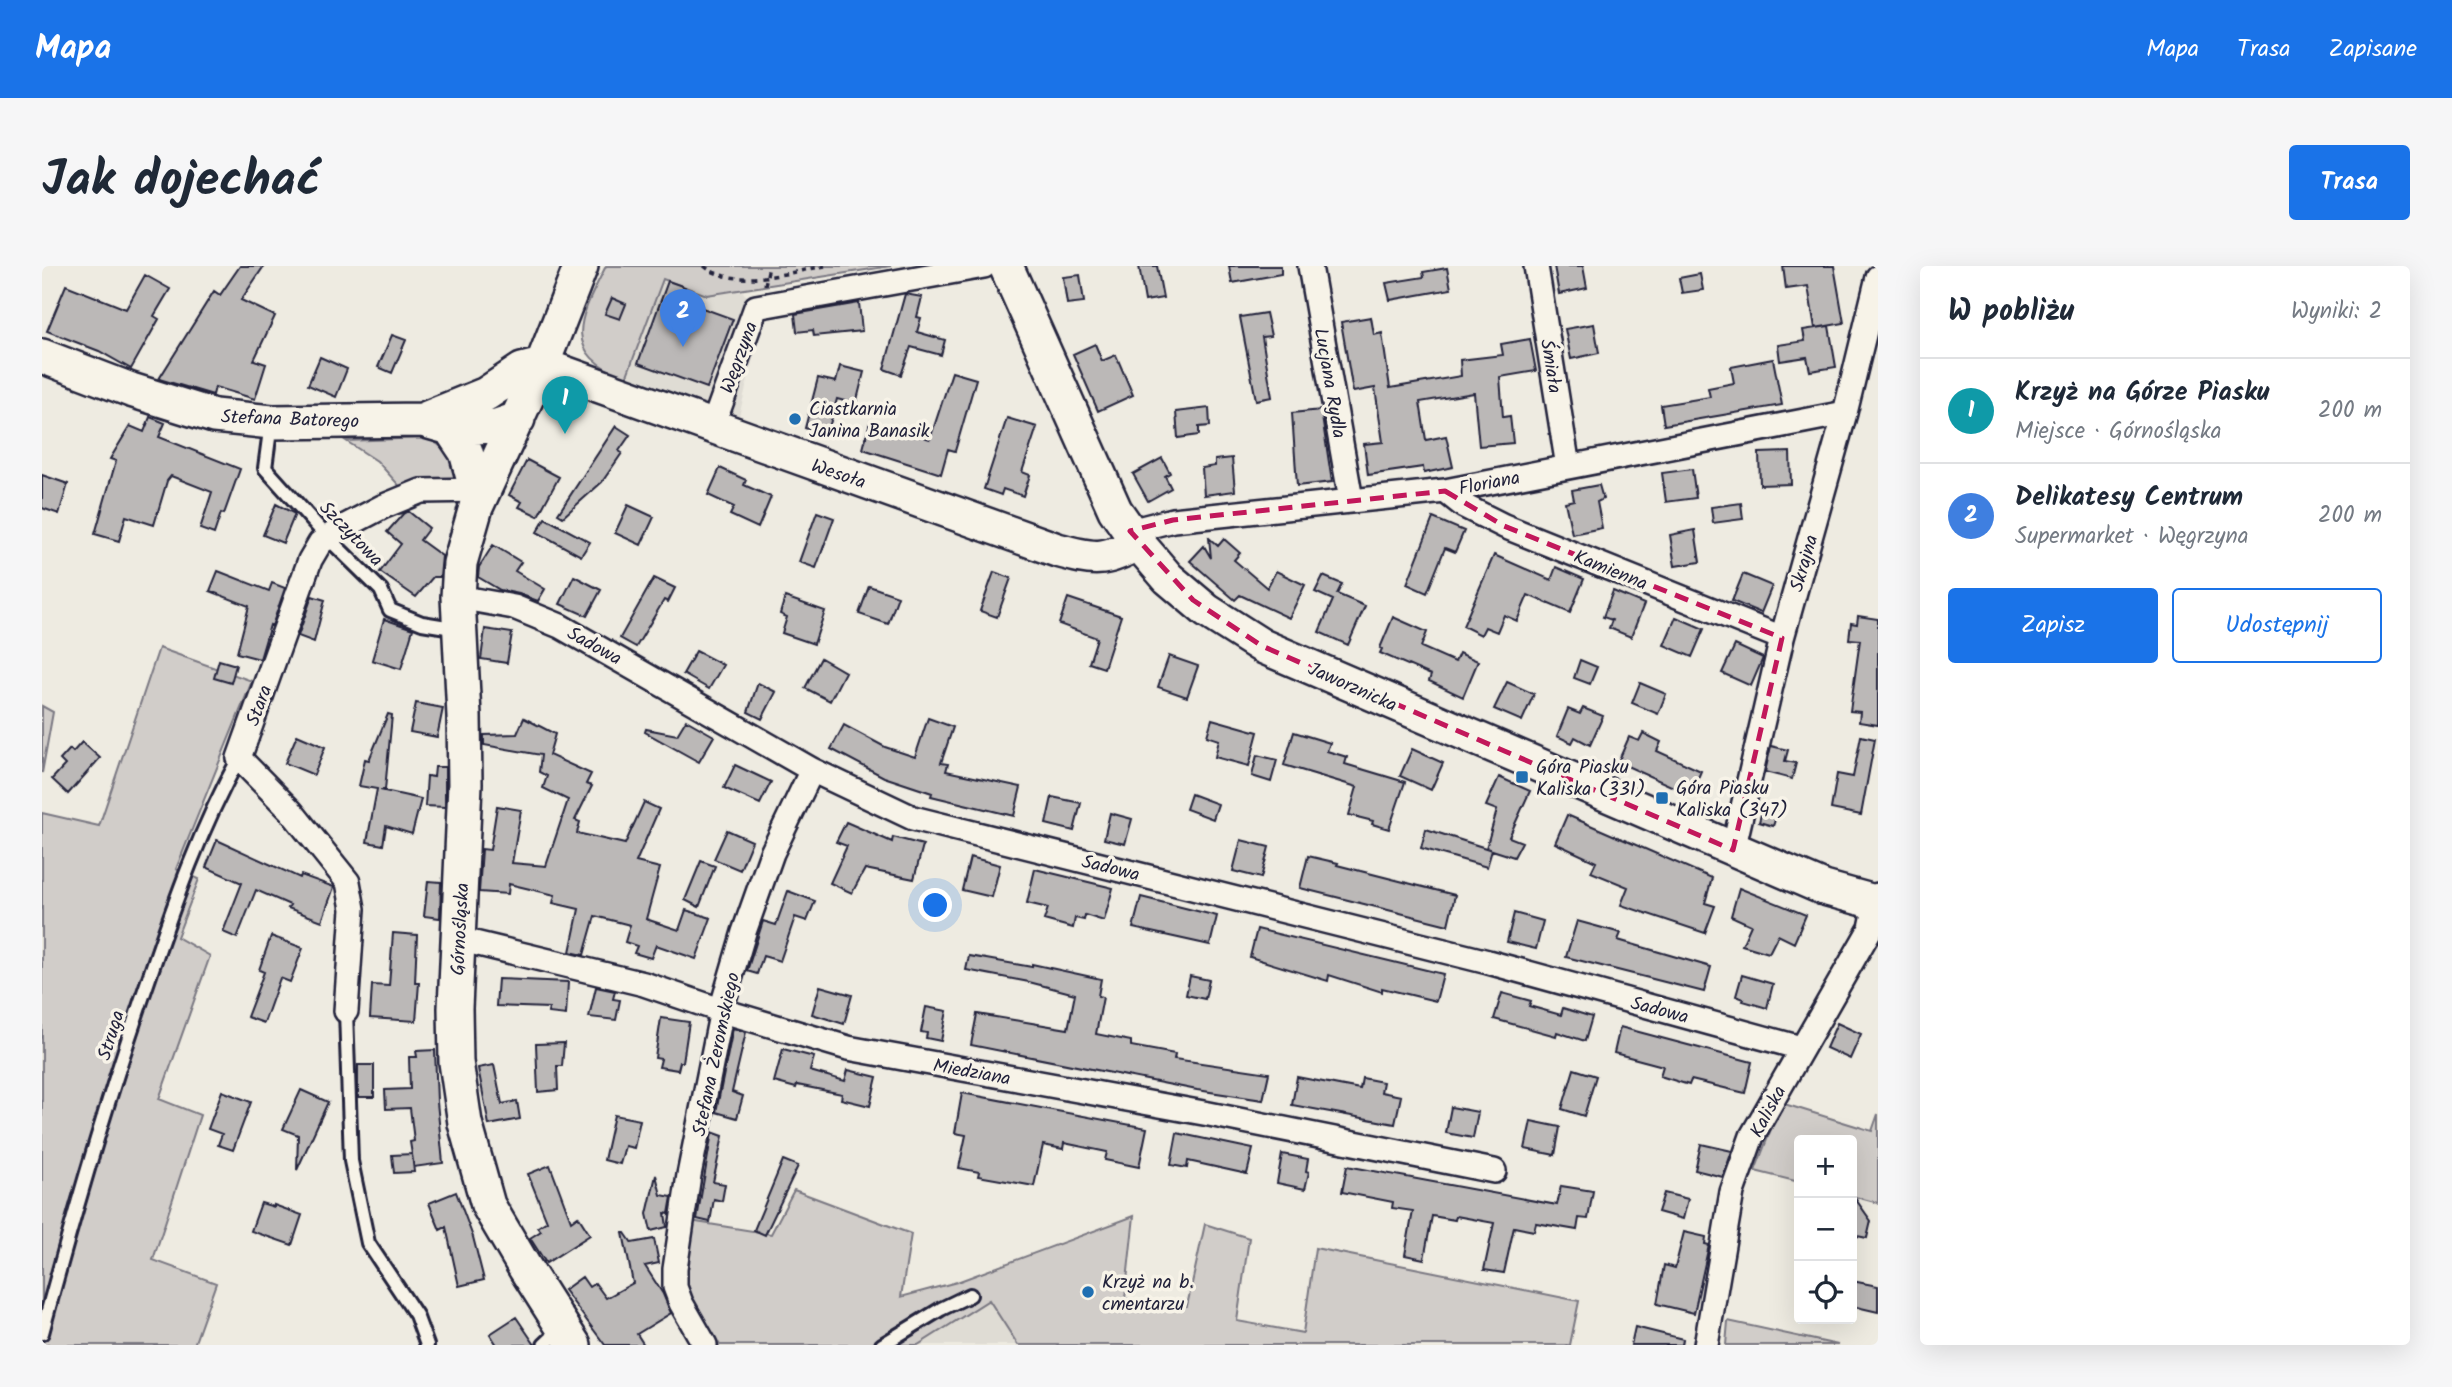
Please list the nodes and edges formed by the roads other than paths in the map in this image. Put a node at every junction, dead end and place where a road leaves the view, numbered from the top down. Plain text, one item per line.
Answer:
1 (581, 266) edge
2 (984, 266) edge
3 (1006, 266) edge
4 (1310, 266) edge
5 (1536, 266) edge
6 (1878, 277) edge
7 (42, 356) edge
8 (542, 365) junction
9 (486, 394) junction
10 (1845, 413) junction
11 (518, 419) junction
12 (272, 422) junction
13 (436, 424) junction
14 (712, 428) junction
15 (1568, 467) junction
16 (484, 490) junction
17 (1444, 491) junction
18 (1351, 500) junction
19 (1134, 537) junction
20 (328, 538) junction
21 (458, 613) junction
22 (1782, 638) junction
23 (239, 758) junction
24 (811, 769) junction
25 (1733, 850) junction
26 (1878, 900) edge
27 (458, 939) junction
28 (723, 1011) junction
29 (346, 1012) joint
30 (1801, 1048) junction
31 (1494, 1171) dead end
32 (970, 1295) dead end
33 (42, 1333) edge
34 (560, 1339) edge
35 (427, 1345) edge
36 (705, 1345) edge
37 (883, 1345) edge
38 (1706, 1345) edge

1 - 8 street, Górnośląska
2 - 14 street, Węgrzyna
3 - 19 street, Jaworznicka
4 - 18 street, Lucjana Rydla
5 - 15 street, Śmiała
6 - 10 street, Skrajna
7 - 12 street, Stefana Batorego
8 - 9 street, Stefana Batorego
8 - 11 street, Górnośląska
8 - 14 street, Wesoła
9 - 11 street
9 - 13 street, Stefana Batorego
10 - 15 street, Floriana
10 - 22 street, Skrajna
11 - 13 street, Stefana Batorego
11 - 16 street, Górnośląska
12 - 13 street, Stefana Batorego
12 - 20 lane, Szczytowa
13 - 16 street
14 - 19 street, Wesoła
15 - 17 street, Floriana
16 - 20 street, Stara
16 - 21 street, Górnośląska
17 - 18 street, Floriana
17 - 22 street, Kamienna
18 - 19 street, Floriana
19 - 25 street, Jaworznicka
20 - 21 lane, Szczytowa
20 - 23 street, Stara
21 - 24 street, Sadowa
21 - 27 street, Górnośląska
22 - 25 street, Skrajna
23 - 29 street
23 - 33 lane, Struga
24 - 28 street, Stefana Żeromskiego
24 - 30 street, Sadowa
25 - 26 street, Jaworznicka
26 - 30 street, Kaliska
27 - 28 street, Miedziana
27 - 34 street, Górnośląska
28 - 31 street, Miedziana
28 - 36 street, Stefana Żeromskiego
29 - 35 lane
30 - 38 street, Kaliska
32 - 37 lane

